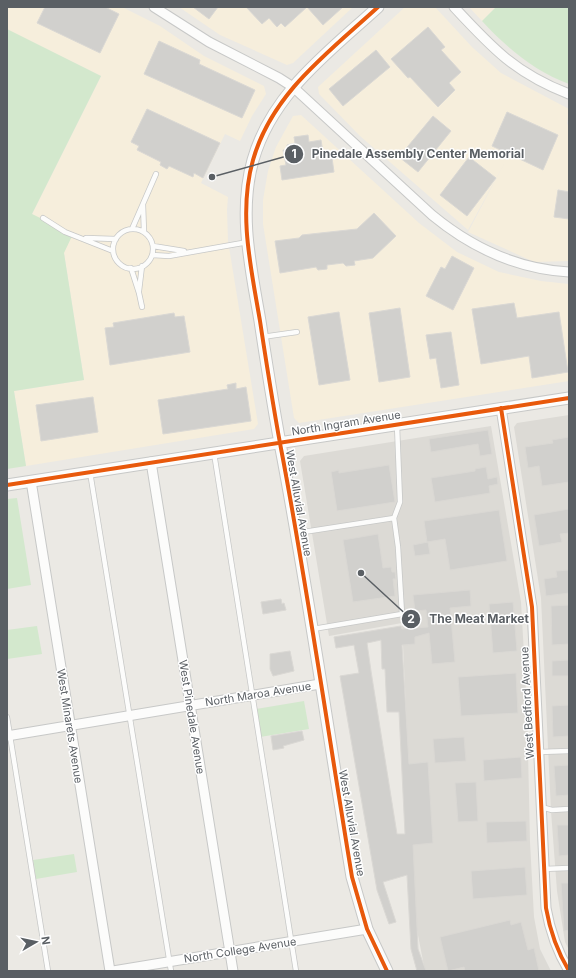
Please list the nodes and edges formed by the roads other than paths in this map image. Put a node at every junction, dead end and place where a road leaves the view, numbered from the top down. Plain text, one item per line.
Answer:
1 (154, 7) edge
2 (378, 7) edge
3 (454, 7) edge
4 (292, 87) junction
5 (569, 94) edge
6 (156, 174) dead end
7 (143, 202) junction
8 (43, 218) dead end
9 (132, 229) junction
10 (144, 232) junction
11 (85, 238) junction
12 (116, 239) junction
13 (248, 242) junction
14 (153, 246) junction
15 (113, 251) junction
16 (187, 252) junction
17 (152, 255) junction
18 (142, 266) junction
19 (131, 268) junction
20 (569, 272) edge
21 (139, 293) junction
22 (142, 307) dead end
23 (296, 332) dead end
24 (262, 337) junction
25 (569, 398) edge
26 (501, 408) junction
27 (397, 424) junction
28 (279, 442) junction
29 (214, 453) junction
30 (151, 462) junction
31 (90, 472) junction
32 (30, 481) junction
33 (7, 485) edge
34 (394, 518) junction
35 (296, 533) junction
36 (311, 630) junction
37 (320, 684) junction
38 (252, 695) junction
39 (190, 706) junction
40 (129, 716) junction
41 (7, 717) edge
42 (70, 726) junction
43 (8, 736) edge
44 (569, 751) edge
45 (538, 752) junction
46 (540, 807) junction
47 (569, 809) edge
48 (569, 868) edge
49 (543, 869) junction
50 (367, 929) junction
51 (291, 942) junction
52 (230, 952) junction
53 (170, 966) edge
54 (48, 971) edge
55 (110, 971) edge
56 (113, 971) edge
57 (233, 971) edge
58 (296, 971) edge
59 (387, 971) edge
60 (569, 971) edge

1 - 4 street
2 - 4 street, West Alluvial Avenue
3 - 5 street
4 - 13 street, West Alluvial Avenue
4 - 20 street
6 - 7 lane
7 - 9 lane
7 - 10 lane
8 - 11 lane
9 - 10 lane
9 - 12 lane
10 - 14 lane
11 - 12 lane
11 - 15 lane
12 - 15 lane
13 - 16 lane
13 - 24 street, West Alluvial Avenue
14 - 16 lane
14 - 17 lane
15 - 19 lane
16 - 17 lane
17 - 18 lane
18 - 19 lane
18 - 21 lane
19 - 21 lane
21 - 22 lane
23 - 24 lane
24 - 28 street, West Alluvial Avenue
25 - 26 street, North Ingram Avenue
26 - 27 street, North Ingram Avenue
26 - 45 street, West Bedford Avenue
27 - 28 street, North Ingram Avenue
27 - 34 lane
28 - 29 street, North Ingram Avenue
28 - 35 street, West Alluvial Avenue
29 - 30 street, North Ingram Avenue
29 - 38 lane
30 - 31 street, North Ingram Avenue
30 - 39 street, West Pinedale Avenue
31 - 32 street, North Ingram Avenue
31 - 40 lane
32 - 33 street, North Ingram Avenue
32 - 42 street, West Minarets Avenue
34 - 35 lane
34 - 36 lane
35 - 36 street, West Alluvial Avenue
36 - 37 street, West Alluvial Avenue
37 - 38 street, North Maroa Avenue
37 - 50 street, West Alluvial Avenue
38 - 39 street, North Maroa Avenue
38 - 51 lane
39 - 40 street, North Maroa Avenue
39 - 52 street, West Pinedale Avenue
40 - 42 street, North Maroa Avenue
40 - 53 lane
41 - 43 lane
42 - 43 street, North Maroa Avenue
42 - 55 street, West Minarets Avenue
43 - 54 lane
44 - 45 lane
45 - 46 street, West Bedford Avenue
46 - 47 lane
46 - 49 street, West Bedford Avenue
48 - 49 lane
49 - 60 street, West Bedford Avenue
50 - 51 street, North College Avenue
50 - 59 street, West Alluvial Avenue
51 - 52 street, North College Avenue
51 - 58 lane
52 - 53 street, North College Avenue
52 - 57 street, West Pinedale Avenue
53 - 56 street, North College Avenue

